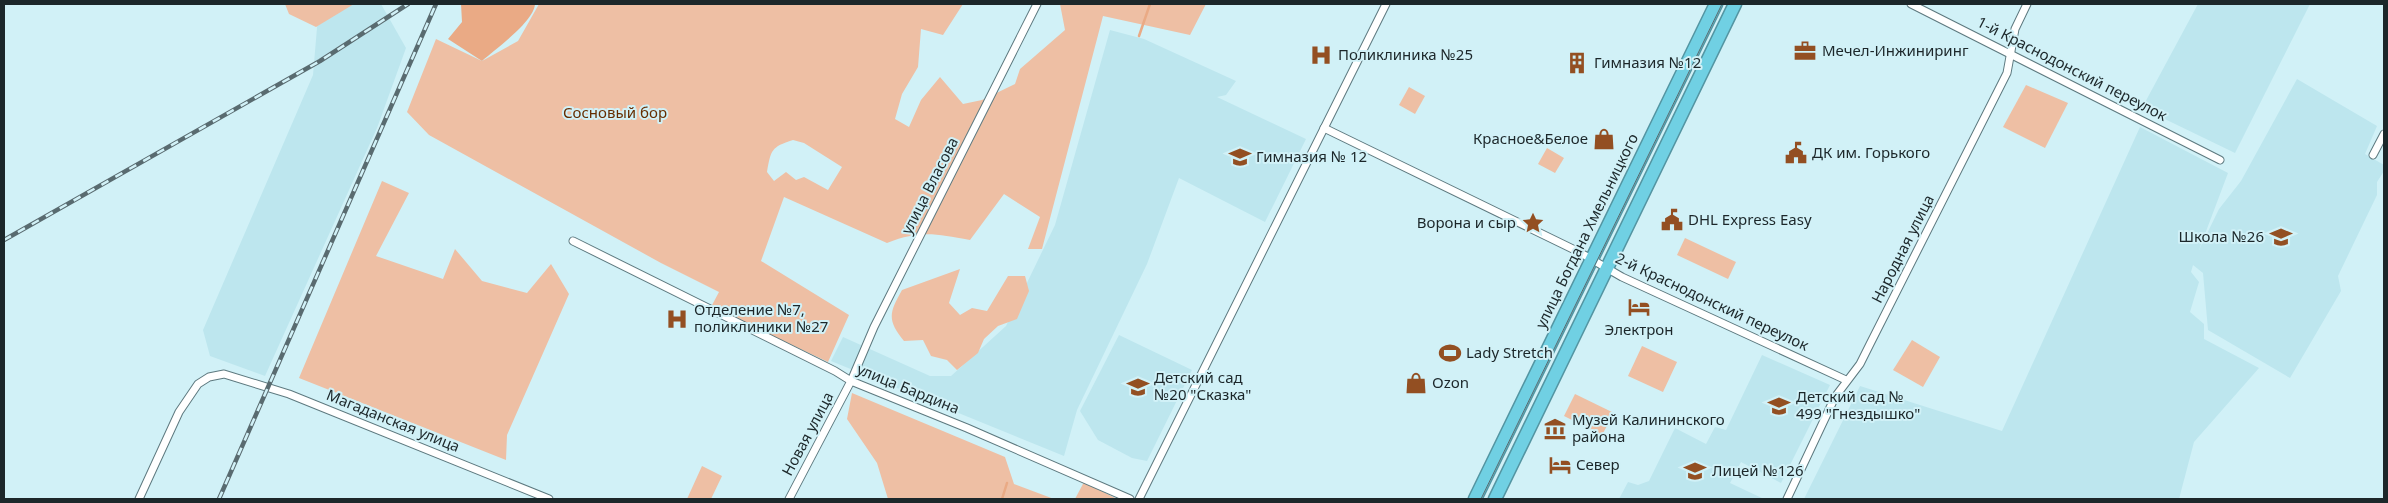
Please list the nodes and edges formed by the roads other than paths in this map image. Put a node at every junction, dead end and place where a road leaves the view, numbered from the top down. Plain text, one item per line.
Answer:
1 (1037, 4) edge
2 (1386, 4) edge
3 (1716, 4) edge
4 (1735, 4) edge
5 (1911, 4) edge
6 (2027, 4) edge
7 (2011, 53) junction
8 (1324, 128) junction
9 (2384, 134) edge
10 (2373, 155) dead end
11 (2220, 160) dead end
12 (573, 241) dead end
13 (1592, 259) junction
14 (1608, 269) junction
15 (1846, 380) junction
16 (851, 381) junction
17 (139, 499) edge
18 (549, 499) edge
19 (789, 499) edge
20 (1130, 499) edge
21 (1139, 499) edge
22 (1475, 499) edge
23 (1495, 499) edge
24 (1786, 499) edge

1 - 16 street, улица Власова
2 - 8 street
3 - 13 highway, улица Богдана Хмельницкого
4 - 14 highway
5 - 7 street, 1-й Краснодонский переулок
6 - 7 street, Народная улица
7 - 11 street, 1-й Краснодонский переулок
7 - 15 street, Народная улица
8 - 13 street, 2-й Краснодонский переулок
8 - 21 street
9 - 10 street
12 - 16 street, улица Бардина
13 - 14 street, 2-й Краснодонский переулок
13 - 22 highway, улица Богдана Хмельницкого
14 - 15 street, 2-й Краснодонский переулок
14 - 23 highway
15 - 24 street, Народная улица
16 - 19 street, Новая улица
16 - 20 street, улица Бардина
17 - 18 street, Магаданская улица

